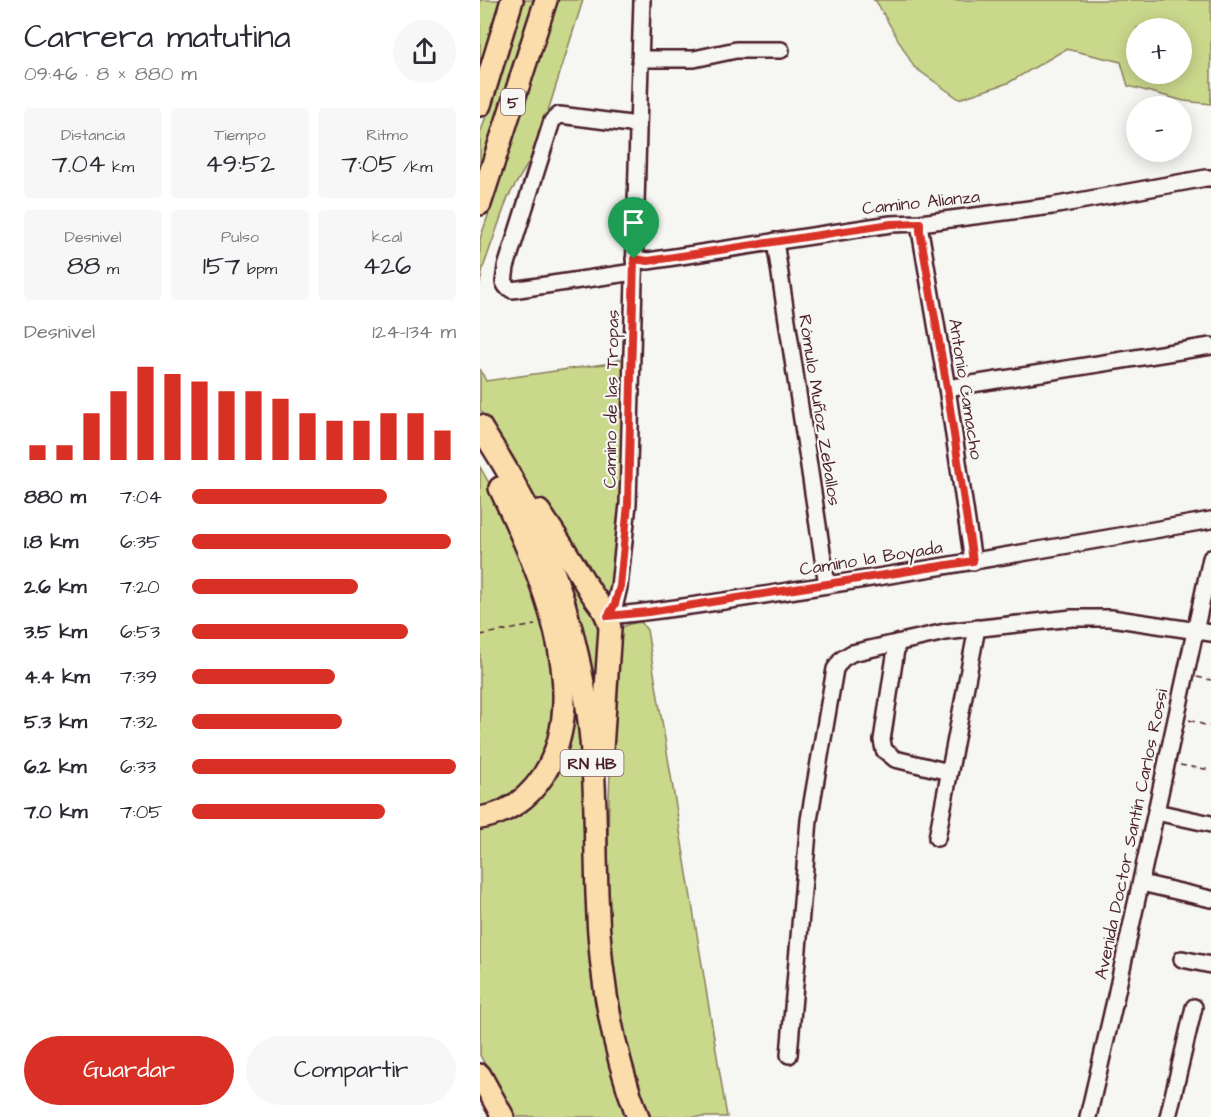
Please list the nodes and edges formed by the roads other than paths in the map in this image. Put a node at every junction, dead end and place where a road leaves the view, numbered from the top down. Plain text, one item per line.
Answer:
1 (512, 0) edge
2 (546, 0) edge
3 (642, 0) edge
4 (496, 48) junction
5 (781, 50) dead end
6 (640, 59) junction
7 (480, 76) edge
8 (480, 105) edge
9 (638, 125) junction
10 (1211, 178) edge
11 (480, 204) edge
12 (920, 223) junction
13 (775, 241) junction
14 (634, 265) junction
15 (1211, 346) edge
16 (947, 388) junction
17 (480, 426) edge
18 (480, 454) edge
19 (511, 477) junction
20 (1211, 520) edge
21 (1211, 558) edge
22 (973, 561) junction
23 (827, 585) junction
24 (608, 616) junction
25 (977, 628) junction
26 (1204, 632) edge
27 (897, 643) junction
28 (949, 772) junction
29 (595, 797) junction
30 (1156, 813) junction
31 (480, 818) edge
32 (1211, 824) edge
33 (937, 838) dead end
34 (1141, 883) junction
35 (1211, 899) edge
36 (1182, 959) dead end
37 (1211, 965) edge
38 (1194, 1007) dead end
39 (789, 1055) dead end
40 (480, 1075) edge
41 (503, 1117) edge
42 (638, 1117) edge
43 (1088, 1117) edge
44 (1168, 1117) edge

1 - 4 highway, 5
2 - 11 highway, 5
3 - 6 street, Camino de las Tropas
4 - 7 highway
4 - 8 highway, 5
5 - 6 street
6 - 9 street, Camino de las Tropas
9 - 14 street, Camino de las Tropas
9 - 14 street, Camino Alianza
10 - 12 street, Camino Alianza
12 - 13 street, Camino Alianza
12 - 16 street, Antonio Camacho
13 - 14 street, Camino Alianza
13 - 23 street, Rómulo Muñoz Zeballos
14 - 24 street, Camino de las Tropas
15 - 16 street
16 - 22 street, Antonio Camacho
17 - 19 highway, RN HB
18 - 31 highway
19 - 24 highway
19 - 29 highway, RN HB
20 - 22 street, Camino la Boyada
21 - 26 street, Avenida Doctor Santín Carlos Rossi
22 - 23 street, Camino la Boyada
23 - 24 street, Camino la Boyada
24 - 29 highway
25 - 26 street
25 - 27 street
25 - 28 street
26 - 30 street, Avenida Doctor Santín Carlos Rossi
27 - 28 street
27 - 39 street
28 - 33 street
29 - 42 highway, RN HB
30 - 32 street
30 - 34 street, Avenida Doctor Santín Carlos Rossi
34 - 35 street
34 - 43 street, Avenida Doctor Santín Carlos Rossi
36 - 37 street
38 - 44 street
40 - 41 highway

